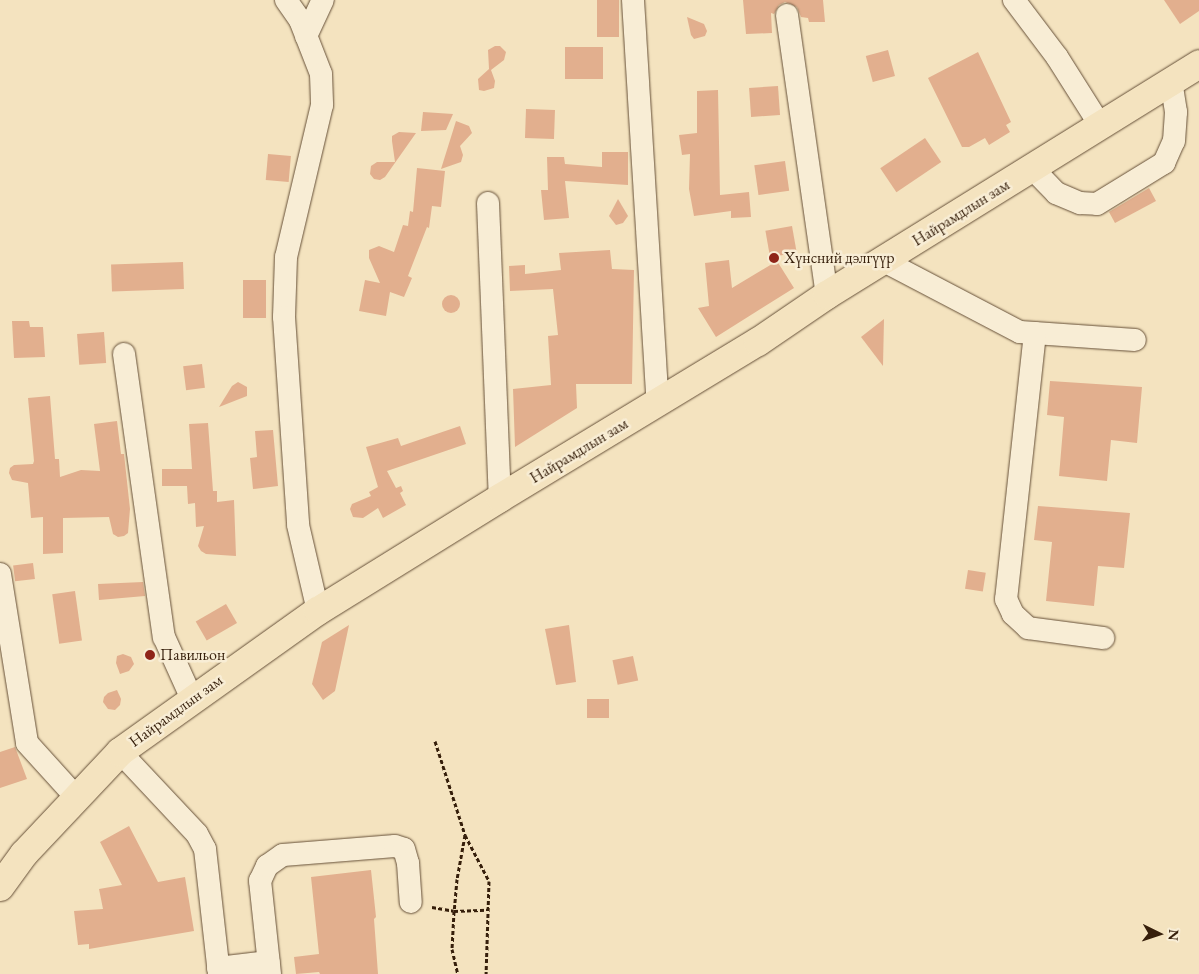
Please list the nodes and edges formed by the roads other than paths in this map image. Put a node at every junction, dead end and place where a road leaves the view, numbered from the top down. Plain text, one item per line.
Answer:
1 (286, 0) edge
2 (323, 0) edge
3 (633, 0) edge
4 (1014, 0) edge
5 (787, 15) dead end
6 (306, 36) junction
7 (1199, 64) edge
8 (1171, 81) junction
9 (1100, 125) junction
10 (1032, 168) junction
11 (488, 203) dead end
12 (884, 260) junction
13 (827, 295) junction
14 (1035, 334) junction
15 (1135, 340) dead end
16 (124, 354) dead end
17 (658, 404) junction
18 (500, 498) junction
19 (0, 574) edge
20 (318, 611) junction
21 (1103, 638) dead end
22 (192, 699) junction
23 (120, 752) junction
24 (76, 796) junction
25 (0, 887) edge
26 (411, 902) dead end
27 (270, 968) edge
28 (218, 971) edge

1 - 6 street
2 - 6 street
3 - 17 street
4 - 9 street
5 - 13 street
6 - 20 street
7 - 8 main road, Найрамдлын зам
8 - 9 main road, Найрамдлын зам
8 - 10 street
9 - 10 main road, Найрамдлын зам
10 - 12 main road, Найрамдлын зам
11 - 18 street
12 - 13 main road, Найрамдлын зам
12 - 14 street
13 - 17 main road, Найрамдлын зам
14 - 15 street
14 - 21 street
16 - 22 street
17 - 18 main road, Найрамдлын зам
18 - 20 main road, Найрамдлын зам
19 - 24 street
20 - 22 main road, Найрамдлын зам
22 - 23 main road, Найрамдлын зам
23 - 24 main road, Найрамдлын зам
23 - 28 street
24 - 25 main road, Найрамдлын зам
26 - 27 street
27 - 28 street

